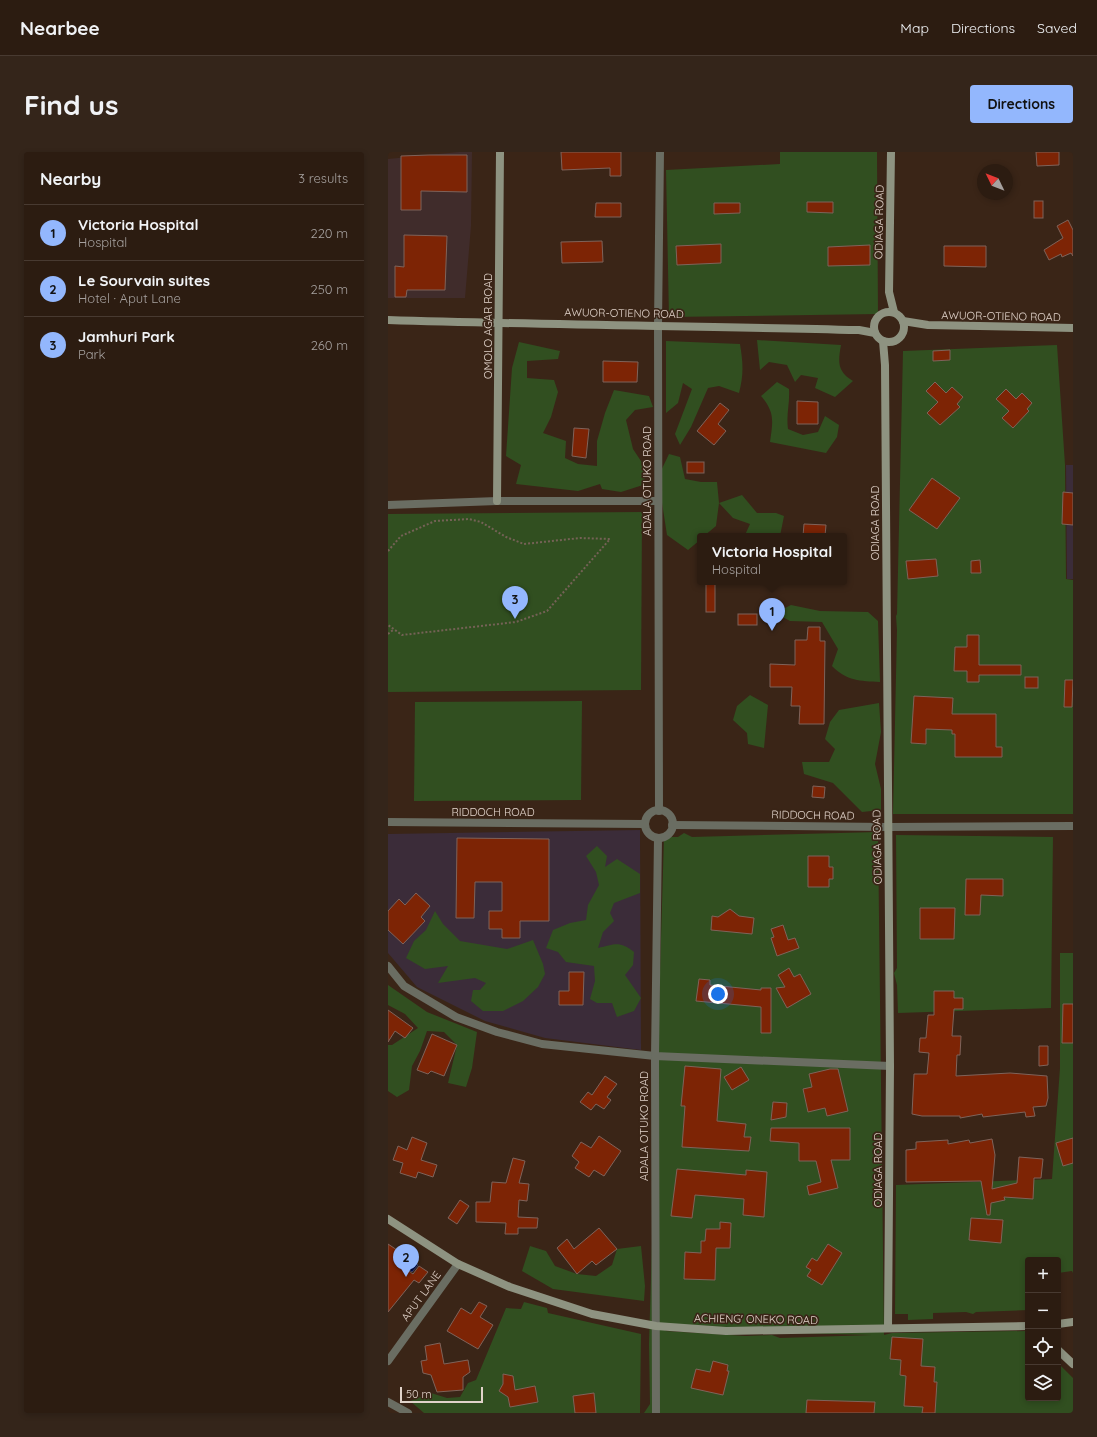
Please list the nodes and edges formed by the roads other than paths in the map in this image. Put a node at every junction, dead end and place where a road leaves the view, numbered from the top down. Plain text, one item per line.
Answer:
1 (500, 152) edge
2 (660, 152) edge
3 (891, 152) edge
4 (889, 292) junction
5 (884, 312) junction
6 (894, 312) junction
7 (388, 320) edge
8 (903, 321) junction
9 (874, 322) junction
10 (500, 323) junction
11 (658, 324) junction
12 (928, 325) junction
13 (1073, 328) edge
14 (859, 330) junction
15 (904, 330) junction
16 (875, 333) junction
17 (883, 341) junction
18 (892, 341) junction
19 (885, 365) junction
20 (498, 501) junction
21 (658, 501) junction
22 (388, 504) edge
23 (659, 811) junction
24 (388, 822) edge
25 (645, 824) junction
26 (672, 825) junction
27 (1073, 826) edge
28 (888, 827) junction
29 (658, 838) junction
30 (388, 966) edge
31 (655, 1056) junction
32 (890, 1066) junction
33 (388, 1219) edge
34 (458, 1264) junction
35 (1073, 1322) edge
36 (1061, 1324) edge
37 (656, 1326) junction
38 (1025, 1326) edge
39 (888, 1328) junction
40 (1061, 1353) edge
41 (388, 1361) edge
42 (1073, 1364) edge
43 (388, 1402) edge
44 (408, 1413) edge
45 (656, 1413) edge

1 - 10 main road, OMOLO AGAR ROAD
2 - 11 street, ADALA OTUKO ROAD
3 - 4 main road, ODIAGA ROAD
4 - 5 main road
4 - 6 main road
5 - 6 main road
5 - 9 main road, AWUOR-OTIENO ROAD
6 - 8 main road
7 - 10 main road, AWUOR-OTIENO ROAD
8 - 12 main road, AWUOR-OTIENO ROAD
8 - 15 main road
9 - 14 main road, AWUOR-OTIENO ROAD
9 - 16 main road
10 - 11 main road, AWUOR-OTIENO ROAD
10 - 20 main road, OMOLO AGAR ROAD
11 - 14 main road, AWUOR-OTIENO ROAD
11 - 21 street, ADALA OTUKO ROAD
12 - 13 main road, AWUOR-OTIENO ROAD
12 - 15 main road, AWUOR-OTIENO ROAD
14 - 16 main road, AWUOR-OTIENO ROAD
15 - 18 main road
16 - 17 main road
17 - 18 main road
17 - 19 main road, ODIAGA ROAD
18 - 19 main road, ODIAGA ROAD
19 - 28 main road, ODIAGA ROAD
20 - 21 street
20 - 22 street
21 - 23 street, ADALA OTUKO ROAD
23 - 25 street
23 - 26 street
24 - 25 street, RIDDOCH ROAD
25 - 29 street
26 - 28 street, RIDDOCH ROAD
26 - 29 street
27 - 28 street, RIDDOCH ROAD
28 - 32 main road, ODIAGA ROAD
29 - 31 street, ADALA OTUKO ROAD
30 - 31 street
31 - 32 street
31 - 37 street, ADALA OTUKO ROAD
32 - 39 main road, ODIAGA ROAD
33 - 34 main road, ACHIENG' ONEKO ROAD
34 - 37 main road, ACHIENG' ONEKO ROAD
34 - 41 street, APUT LANE
35 - 36 main road
37 - 39 main road, ACHIENG' ONEKO ROAD
37 - 45 street, ADALA OTUKO ROAD
38 - 39 main road, ACHIENG' ONEKO ROAD
40 - 42 main road
43 - 44 street

